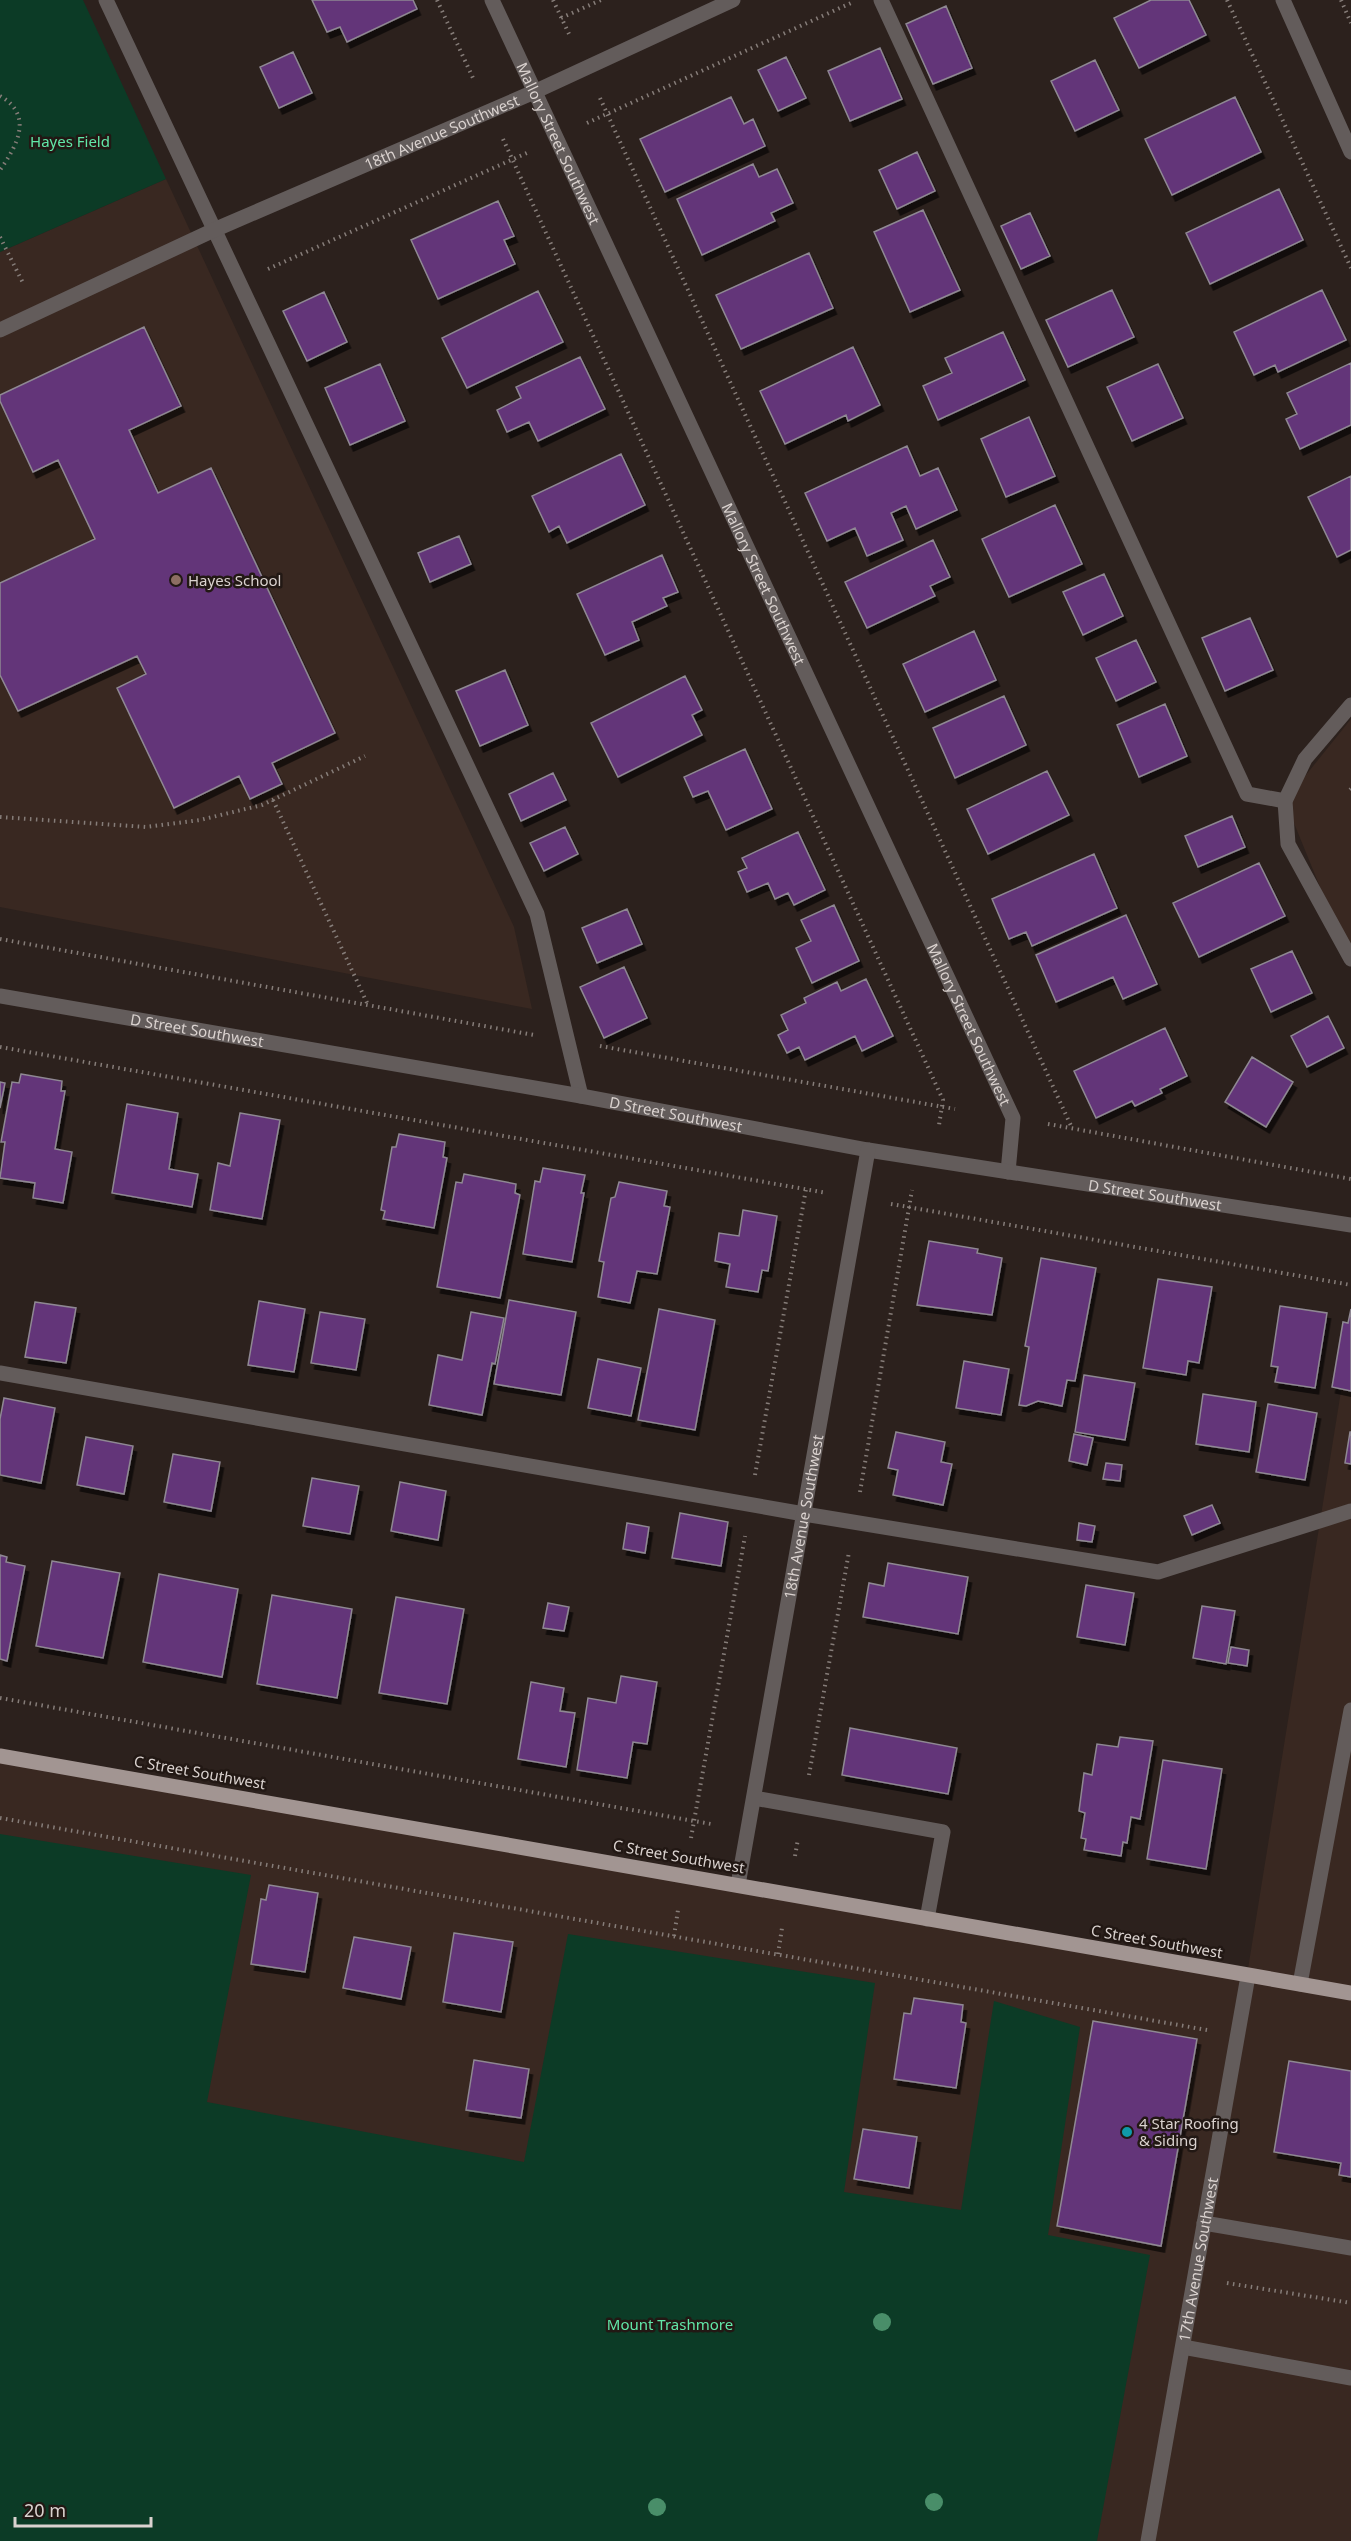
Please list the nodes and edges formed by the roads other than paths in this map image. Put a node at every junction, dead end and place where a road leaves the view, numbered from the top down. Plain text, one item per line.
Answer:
1 (106, 0) edge
2 (492, 0) edge
3 (733, 0) edge
4 (882, 0) edge
5 (1283, 0) edge
6 (534, 92) junction
7 (1351, 152) edge
8 (214, 230) junction
9 (0, 330) edge
10 (1351, 705) edge
11 (1285, 801) junction
12 (1351, 959) edge
13 (0, 996) edge
14 (581, 1096) junction
15 (868, 1150) junction
16 (1008, 1172) junction
17 (1351, 1225) edge
18 (0, 1373) edge
19 (1351, 1511) edge
20 (804, 1514) junction
21 (1351, 1710) edge
22 (0, 1756) edge
23 (754, 1797) junction
24 (738, 1886) junction
25 (927, 1919) junction
26 (1248, 1976) junction
27 (1300, 1984) junction
28 (1351, 1993) edge
29 (1204, 2223) junction
30 (1351, 2248) edge
31 (1182, 2347) junction
32 (1351, 2379) edge
33 (1148, 2541) edge

1 - 8 street
2 - 6 street, Mallory Street Southwest
3 - 6 street, 18th Avenue Southwest
4 - 11 street
5 - 7 street
6 - 8 street, 18th Avenue Southwest
6 - 16 street, Mallory Street Southwest
8 - 9 street, 18th Avenue Southwest
8 - 14 street
10 - 11 street
11 - 12 street
13 - 14 street, D Street Southwest
14 - 15 street, D Street Southwest
15 - 16 street, D Street Southwest
15 - 20 street, 18th Avenue Southwest
16 - 17 street, D Street Southwest
18 - 20 street
19 - 20 street
20 - 23 street, 18th Avenue Southwest
21 - 27 street
22 - 24 main road, C Street Southwest
23 - 24 street, 18th Avenue Southwest
23 - 25 street
24 - 25 main road, C Street Southwest
25 - 26 main road, C Street Southwest
26 - 27 main road, C Street Southwest
26 - 29 street, 17th Avenue Southwest
27 - 28 main road, C Street Southwest
29 - 30 street
29 - 31 street, 17th Avenue Southwest
31 - 32 street
31 - 33 street, 17th Avenue Southwest

